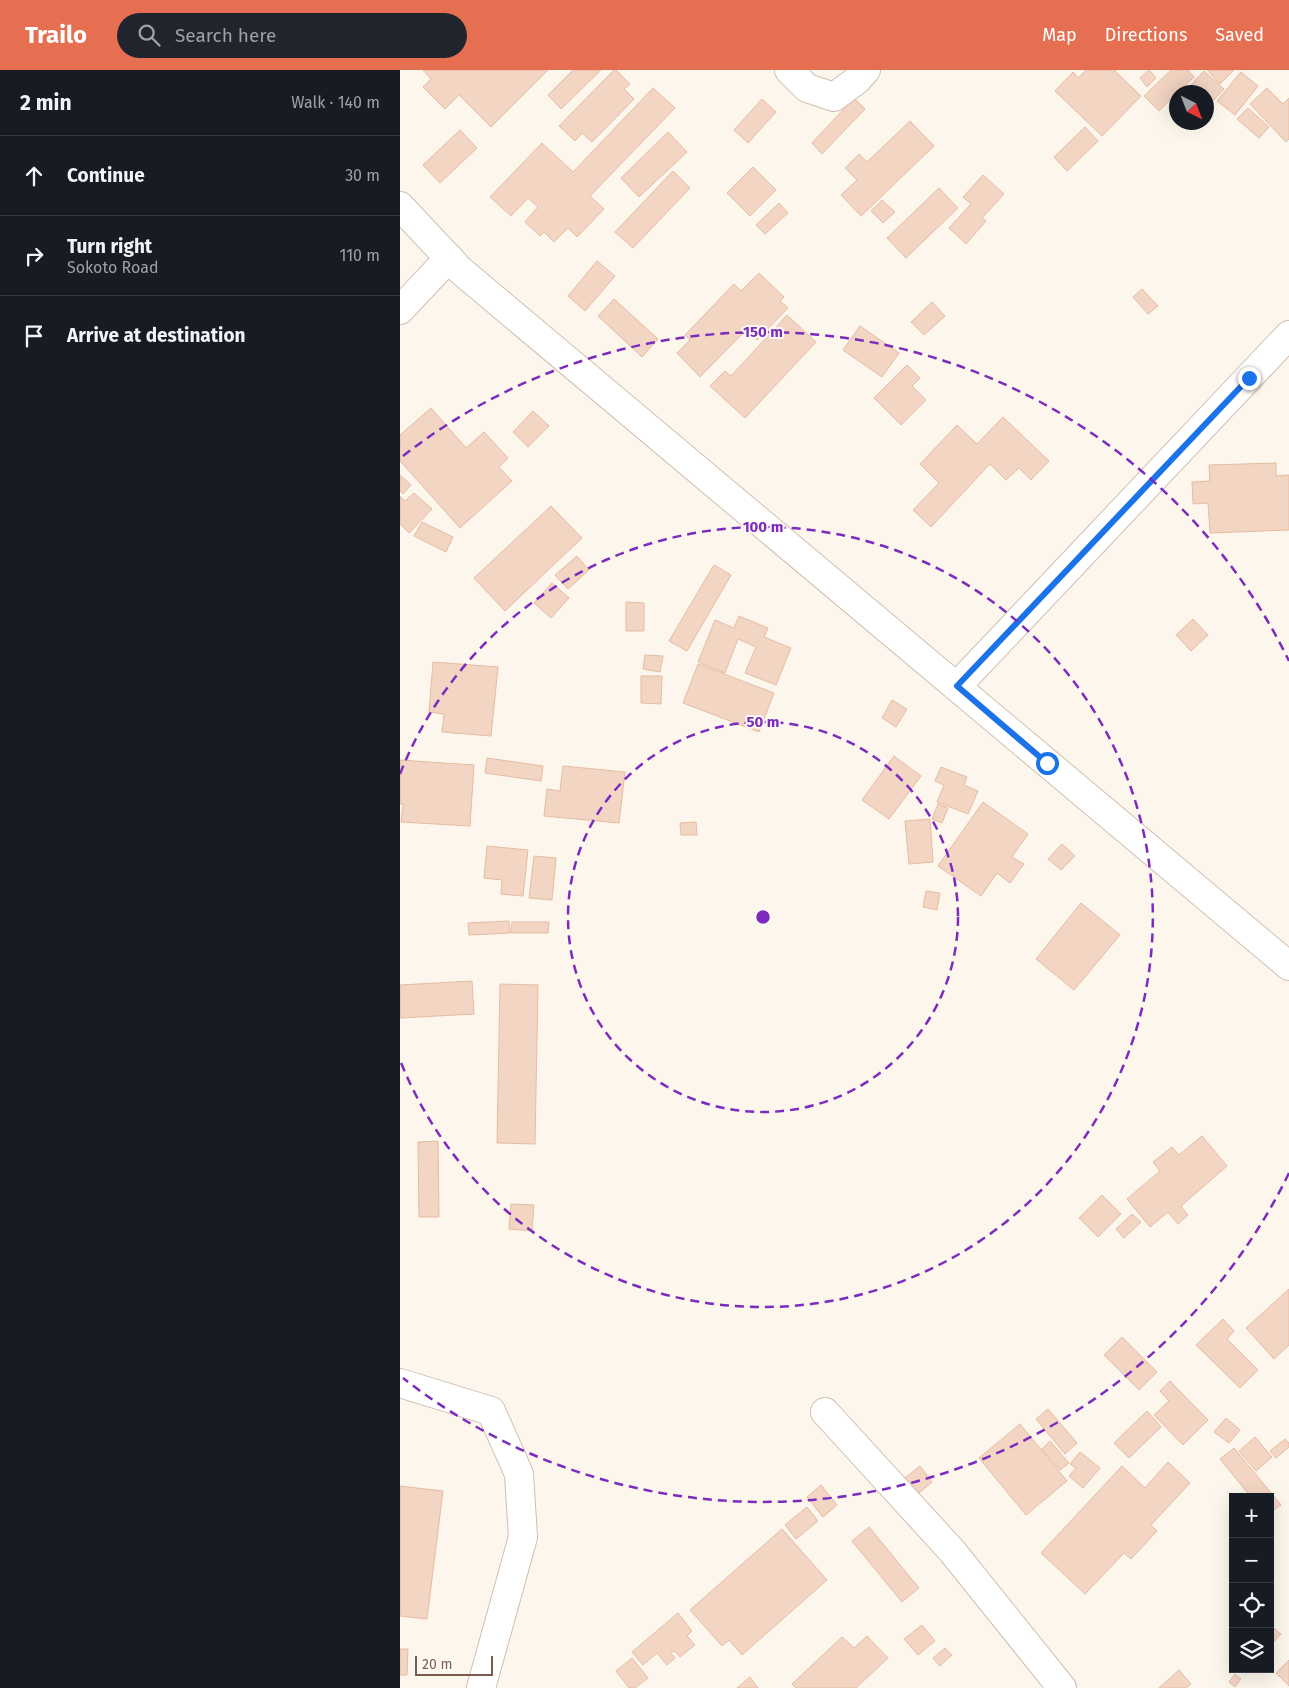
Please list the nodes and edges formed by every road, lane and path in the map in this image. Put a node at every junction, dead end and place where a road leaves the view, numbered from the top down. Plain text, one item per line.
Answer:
1 (789, 70) edge
2 (866, 70) edge
3 (400, 206) edge
4 (449, 258) junction
5 (400, 310) edge
6 (1289, 336) edge
7 (957, 686) junction
8 (1289, 966) edge
9 (400, 1383) edge
10 (825, 1412) dead end
11 (481, 1688) edge
12 (1062, 1688) edge

1 - 2 street
3 - 4 street
4 - 5 street
4 - 7 street
6 - 7 street
7 - 8 street
9 - 11 street
10 - 12 street

